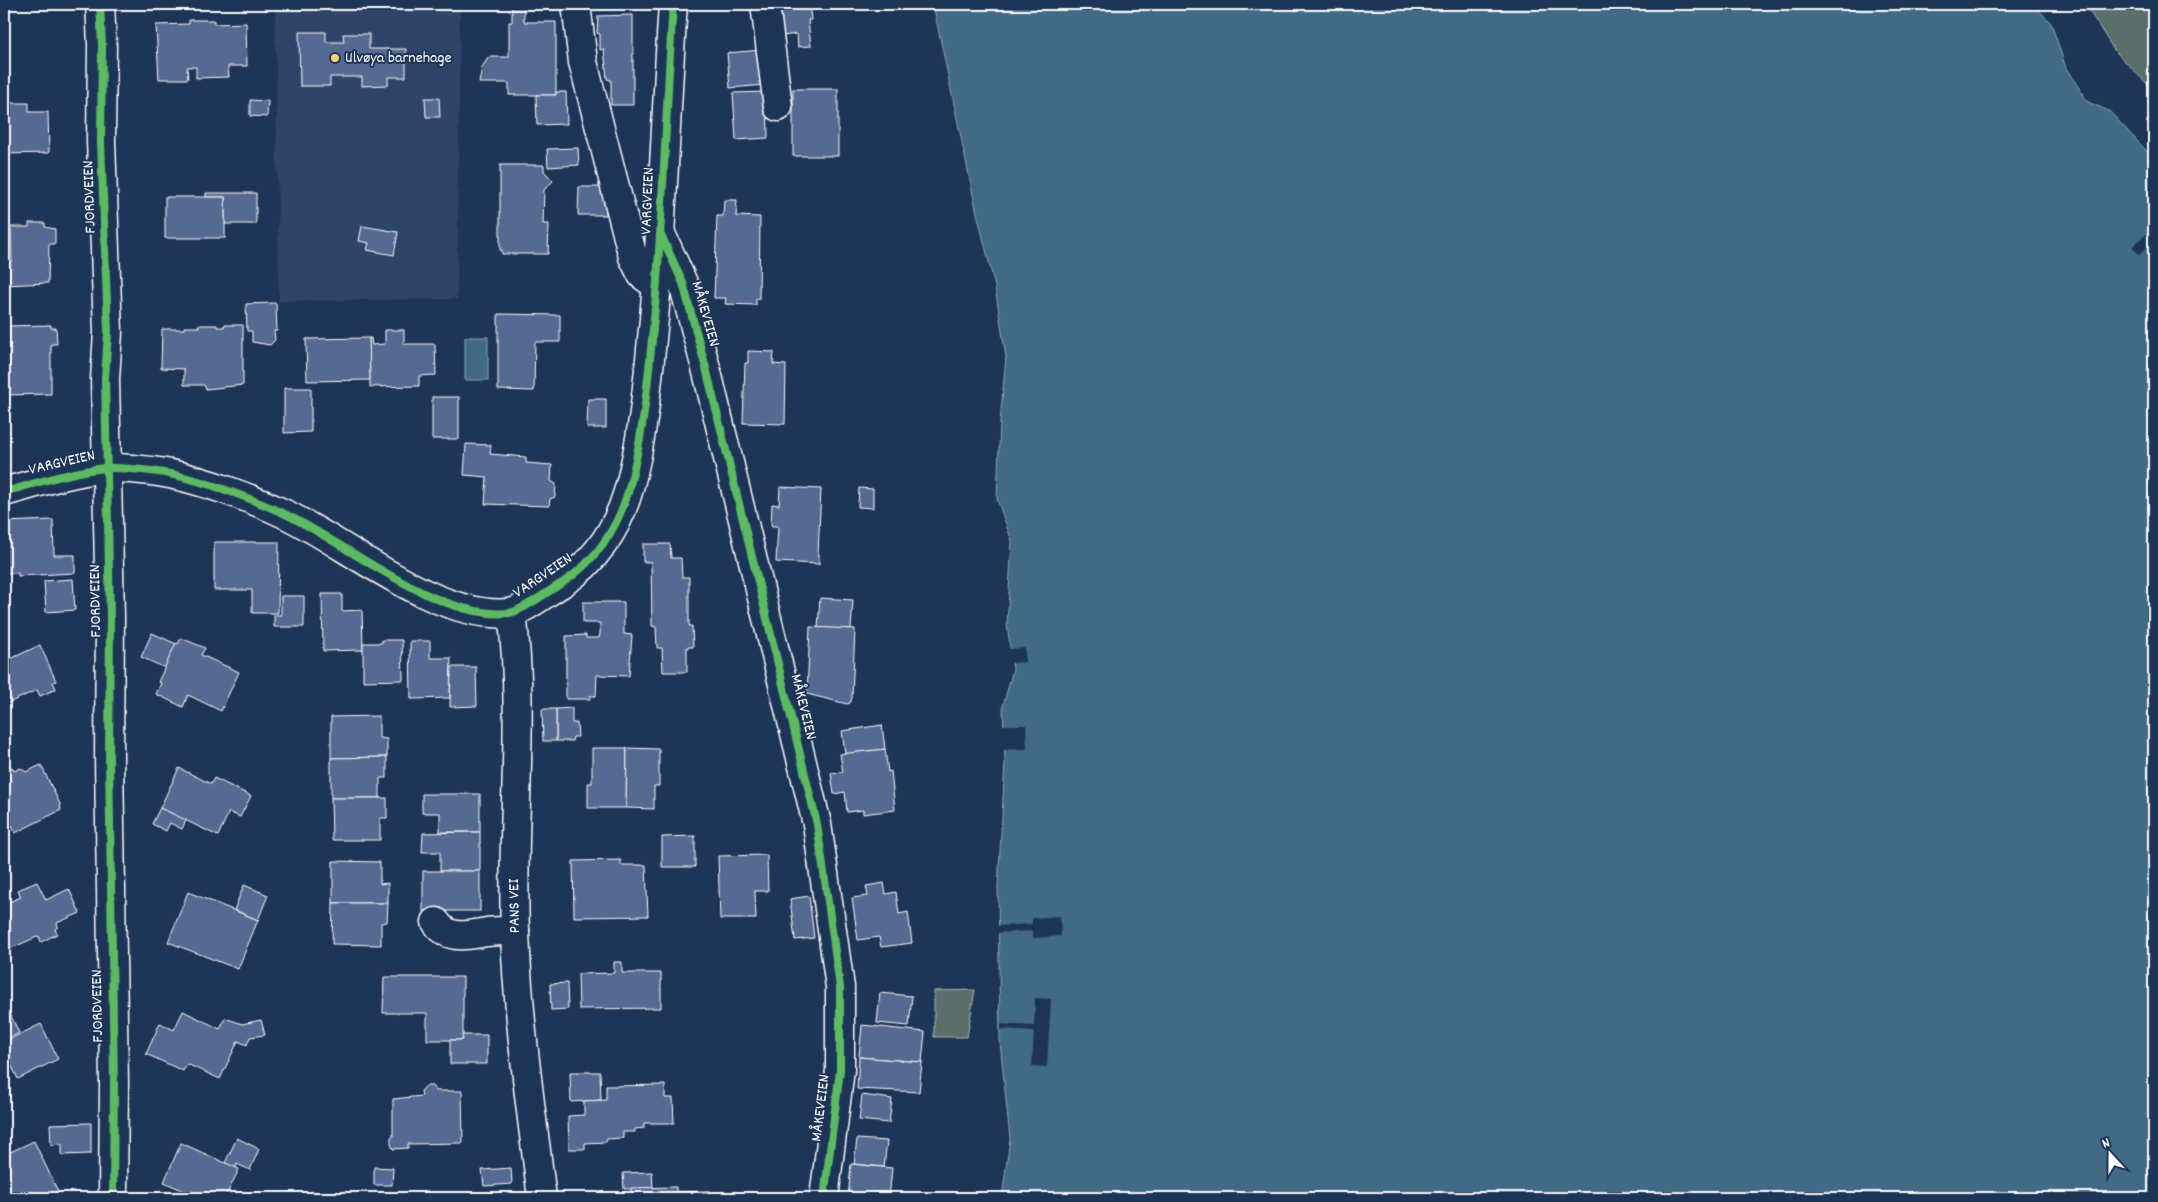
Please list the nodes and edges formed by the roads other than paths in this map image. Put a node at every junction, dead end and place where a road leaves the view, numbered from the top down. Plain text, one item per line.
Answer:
1 (100, 4) edge
2 (576, 4) edge
3 (673, 4) edge
4 (764, 4) edge
5 (778, 108) dead end
6 (661, 234) junction
7 (657, 286) junction
8 (106, 468) junction
9 (4, 492) edge
10 (512, 613) junction
11 (436, 922) dead end
12 (515, 931) junction
13 (113, 1198) edge
14 (542, 1198) edge
15 (824, 1198) edge

1 - 8 street, FJORDVEIEN
2 - 7 street
3 - 6 street, VARGVEIEN
4 - 5 street
6 - 7 street, VARGVEIEN
6 - 15 street, MÅKEVEIEN
7 - 10 street, VARGVEIEN
8 - 9 street, VARGVEIEN
8 - 10 street, VARGVEIEN
8 - 13 street, FJORDVEIEN
10 - 12 street, PANS VEI
11 - 12 street
12 - 14 street, PANS VEI

